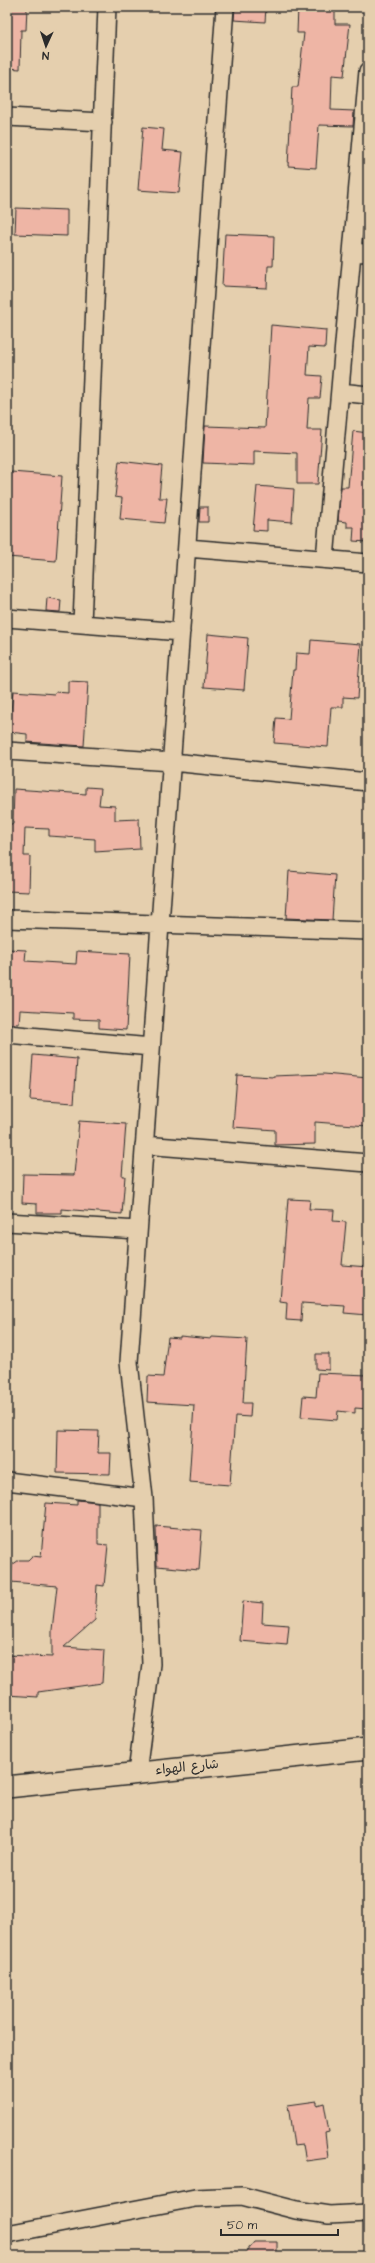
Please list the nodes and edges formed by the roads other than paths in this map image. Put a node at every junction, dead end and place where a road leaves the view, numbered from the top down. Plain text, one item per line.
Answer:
1 (108, 7) edge
2 (225, 7) edge
3 (368, 71) edge
4 (367, 98) edge
5 (7, 117) edge
6 (103, 122) junction
7 (360, 253) edge
8 (340, 392) junction
9 (368, 395) edge
10 (187, 548) junction
11 (325, 559) junction
12 (368, 563) edge
13 (7, 618) edge
14 (82, 624) junction
15 (181, 632) junction
16 (7, 751) edge
17 (172, 762) junction
18 (368, 782) edge
19 (7, 919) edge
20 (160, 924) junction
21 (368, 931) edge
22 (7, 1034) edge
23 (151, 1047) junction
24 (144, 1145) junction
25 (368, 1164) edge
26 (7, 1222) edge
27 (138, 1230) junction
28 (7, 1481) edge
29 (144, 1498) junction
30 (368, 1749) edge
31 (137, 1773) junction
32 (7, 1787) edge
33 (368, 2212) edge
34 (7, 2234) edge

1 - 6 street
2 - 10 street
3 - 4 street
4 - 7 street
5 - 6 street
6 - 14 street
7 - 8 street
8 - 9 street
8 - 11 street
10 - 11 street
10 - 15 street
11 - 12 street
13 - 14 street
14 - 15 street
15 - 17 street
16 - 17 street
17 - 18 street
17 - 20 street
19 - 20 street
20 - 21 street
20 - 23 street
22 - 23 street
23 - 24 street
24 - 25 street
24 - 27 street
26 - 27 street
27 - 29 street
28 - 29 street
29 - 31 street
30 - 31 street, شارع الهواء
31 - 32 street, شارع الهواء
33 - 34 street

